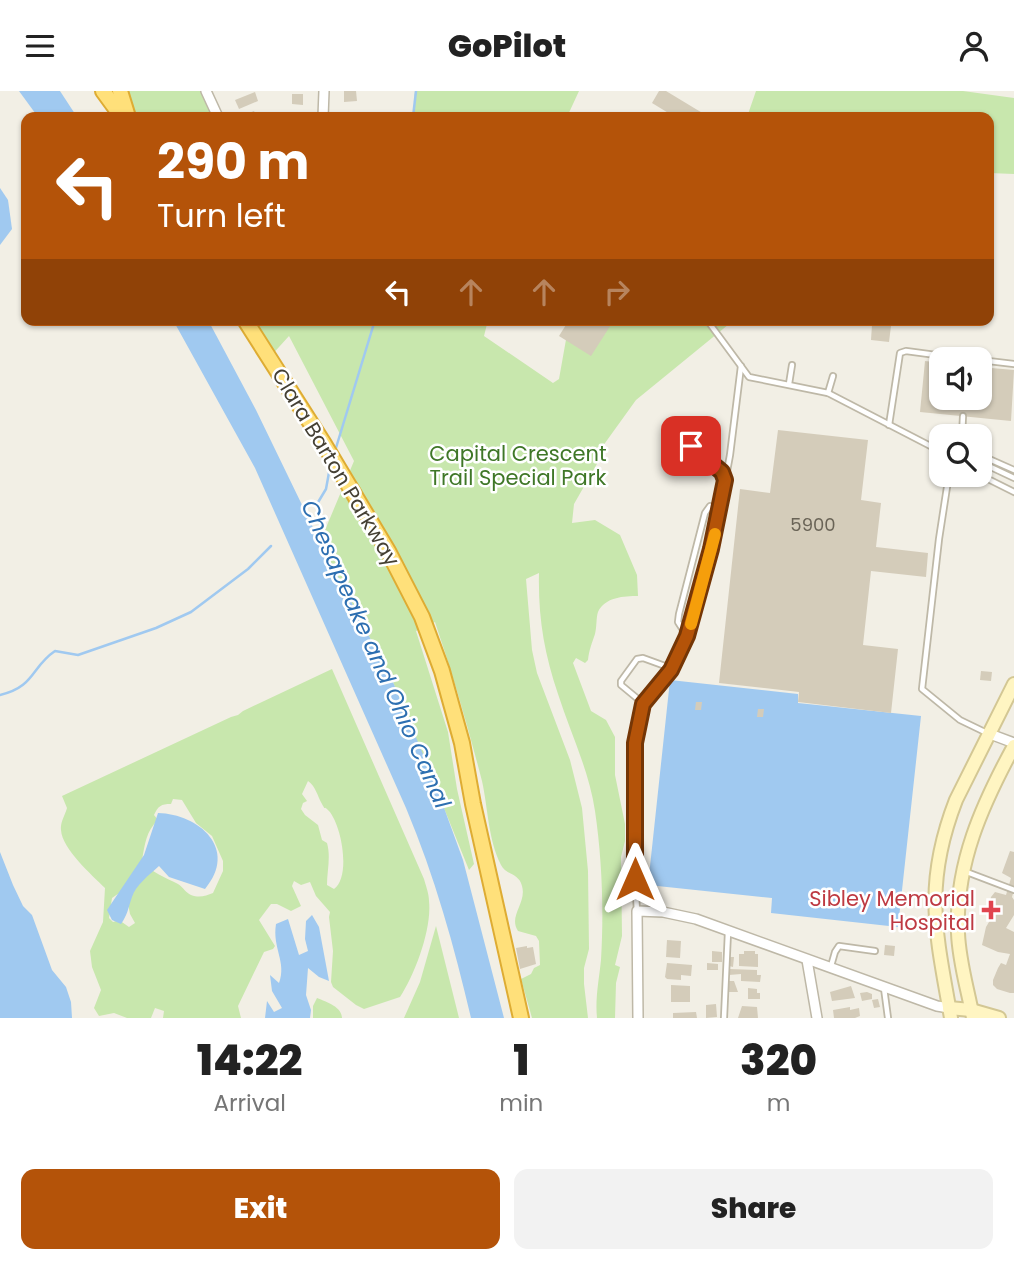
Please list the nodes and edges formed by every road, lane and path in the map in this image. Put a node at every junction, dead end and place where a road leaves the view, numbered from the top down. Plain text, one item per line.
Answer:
1 (103, 91) edge
2 (120, 91) edge
3 (206, 91) edge
4 (324, 91) edge
5 (118, 112) edge
6 (126, 112) edge
7 (216, 112) edge
8 (323, 112) edge
9 (249, 326) edge
10 (711, 326) edge
11 (929, 354) edge
12 (992, 361) edge
13 (1014, 364) edge
14 (792, 365) dead end
15 (741, 366) junction
16 (833, 376) dead end
17 (789, 384) junction
18 (828, 393) junction
19 (963, 416) dead end
20 (963, 424) edge
21 (890, 425) junction
22 (929, 445) edge
23 (691, 446) dead end
24 (992, 460) edge
25 (992, 468) edge
26 (1014, 470) edge
27 (1014, 478) edge
28 (725, 480) junction
29 (992, 481) edge
30 (947, 487) edge
31 (1014, 492) edge
32 (720, 509) junction
33 (687, 636) junction
34 (680, 655) junction
35 (1014, 684) edge
36 (643, 704) junction
37 (990, 734) junction
38 (1014, 744) edge
39 (963, 870) junction
40 (1014, 890) edge
41 (637, 911) junction
42 (728, 931) junction
43 (875, 951) dead end
44 (807, 960) junction
45 (830, 968) junction
46 (884, 987) junction
47 (950, 1013) edge
48 (897, 1014) dead end
49 (972, 1014) edge
50 (888, 1016) edge
51 (521, 1018) edge
52 (638, 1018) edge
53 (724, 1018) edge
54 (817, 1018) edge
55 (999, 1018) edge

1 - 5 highway
2 - 6 highway
3 - 7 street
4 - 8 street
9 - 51 highway, Clara Barton Parkway
10 - 15 lane
11 - 21 lane
12 - 13 lane
14 - 17 lane
15 - 17 lane
15 - 28 lane
16 - 18 lane
17 - 18 lane
18 - 21 lane
19 - 20 lane
21 - 22 lane
23 - 28 lane
24 - 26 lane
25 - 27 lane
28 - 32 lane
29 - 31 lane
30 - 37 lane
32 - 33 lane
32 - 33 lane
33 - 34 lane
34 - 36 lane
34 - 36 lane
35 - 37 main road
36 - 41 lane
37 - 38 street
37 - 47 main road
38 - 39 main road
39 - 40 lane
39 - 49 main road
41 - 42 street
41 - 52 street
42 - 44 street
42 - 53 lane
43 - 45 lane
44 - 45 street
44 - 54 street
45 - 46 street
46 - 47 street
46 - 50 lane
47 - 49 main road
48 - 50 lane
49 - 55 main road

